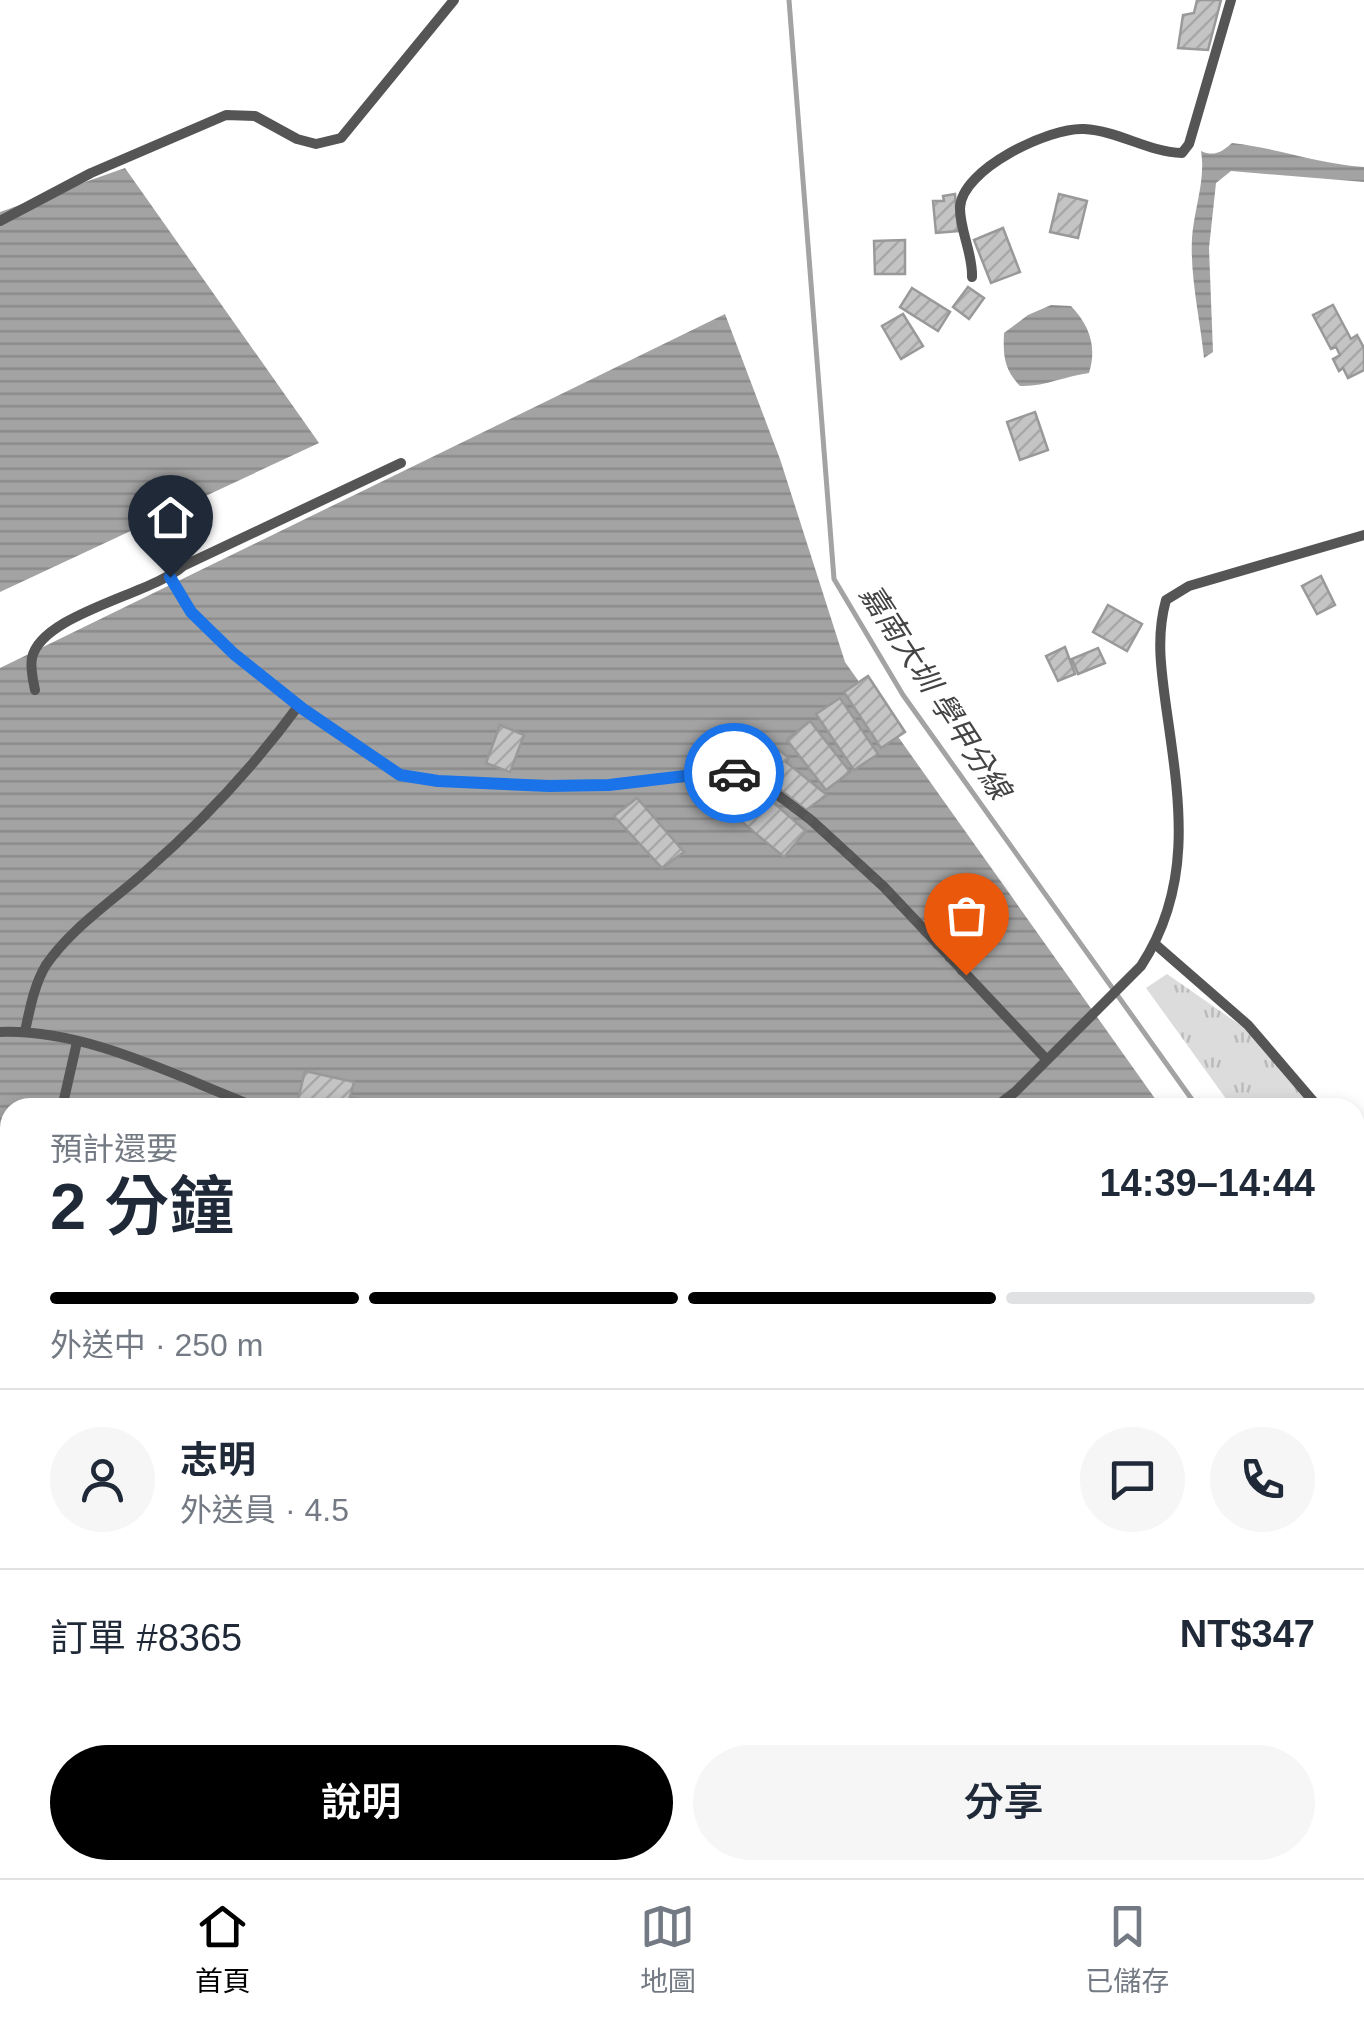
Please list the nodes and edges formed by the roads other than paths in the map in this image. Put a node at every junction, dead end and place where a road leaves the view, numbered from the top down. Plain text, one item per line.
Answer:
1 (454, 0) edge
2 (1230, 0) edge
3 (0, 220) edge
4 (972, 277) dead end
5 (401, 463) dead end
6 (1364, 535) edge
7 (170, 577) junction
8 (34, 690) dead end
9 (299, 705) junction
10 (1156, 944) junction
11 (25, 1031) junction
12 (0, 1032) edge
13 (77, 1042) junction
14 (1047, 1060) junction
15 (64, 1098) edge
16 (231, 1098) edge
17 (1005, 1098) edge
18 (1310, 1098) edge

1 - 3 lane
2 - 4 lane
5 - 7 lane
6 - 10 lane
7 - 8 lane
7 - 9 lane
9 - 11 lane
9 - 14 lane
10 - 14 lane
10 - 18 lane
11 - 12 lane
11 - 13 lane
13 - 15 lane
13 - 16 lane
14 - 17 lane

